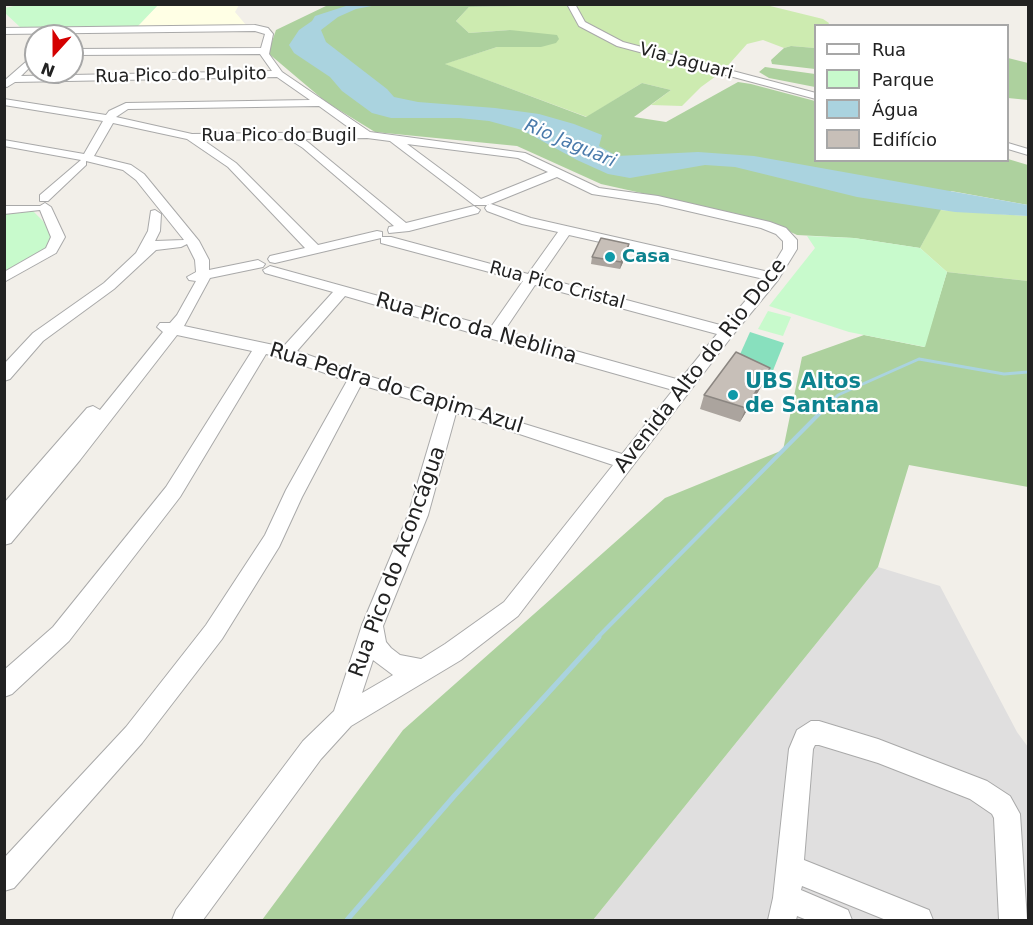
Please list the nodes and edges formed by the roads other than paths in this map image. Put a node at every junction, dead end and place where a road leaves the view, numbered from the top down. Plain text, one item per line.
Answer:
1 (571, 4) edge
2 (6, 32) edge
3 (24, 32) edge
4 (84, 32) edge
5 (265, 51) junction
6 (84, 52) edge
7 (24, 68) edge
8 (279, 74) junction
9 (8, 83) edge
10 (814, 95) edge
11 (4, 102) edge
12 (320, 103) junction
13 (109, 119) junction
14 (290, 135) junction
15 (321, 135) junction
16 (367, 135) junction
17 (226, 136) junction
18 (191, 137) junction
19 (393, 138) junction
20 (432, 142) junction
21 (4, 143) edge
22 (307, 146) junction
23 (1009, 146) edge
24 (209, 147) junction
25 (4, 149) edge
26 (1029, 152) edge
27 (413, 155) junction
28 (84, 160) junction
29 (556, 172) junction
30 (4, 199) edge
31 (43, 201) junction
32 (481, 207) junction
33 (4, 210) edge
34 (155, 214) junction
35 (404, 228) junction
36 (566, 230) junction
37 (384, 235) junction
38 (181, 243) junction
39 (314, 249) junction
40 (142, 255) junction
41 (266, 266) junction
42 (198, 276) junction
43 (4, 278) edge
44 (773, 278) junction
45 (531, 279) junction
46 (342, 291) junction
47 (169, 327) junction
48 (727, 332) junction
49 (494, 334) junction
50 (262, 347) junction
51 (286, 353) junction
52 (4, 375) edge
53 (357, 378) junction
54 (683, 387) junction
55 (449, 405) junction
56 (626, 462) junction
57 (4, 517) edge
58 (4, 537) edge
59 (373, 625) junction
60 (421, 670) junction
61 (4, 686) edge
62 (343, 718) junction
63 (790, 868) junction
64 (4, 878) edge
65 (784, 909) edge
66 (186, 921) edge
67 (838, 921) edge
68 (919, 921) edge
69 (1013, 921) edge

1 - 10 street, Via Jaguari
2 - 3 street, Avenida Alto do Rio Doce
4 - 5 street, Avenida Alto do Rio Doce
5 - 6 street
5 - 8 street, Avenida Alto do Rio Doce
7 - 9 street
8 - 9 street, Rua Pico do Pulpito
8 - 12 street, Avenida Alto do Rio Doce
11 - 13 street
12 - 13 street
12 - 16 street, Avenida Alto do Rio Doce
13 - 18 street
13 - 28 street
14 - 15 street, Rua Pico do Bugil
14 - 17 street, Rua Pico do Bugil
14 - 22 street
15 - 16 street, Rua Pico do Bugil
15 - 22 street
16 - 19 street, Avenida Alto do Rio Doce
17 - 18 street, Rua Pico do Bugil
17 - 24 street
18 - 24 street
19 - 20 street, Avenida Alto do Rio Doce
19 - 27 street
20 - 27 street
20 - 29 street, Avenida Alto do Rio Doce
21 - 28 street
22 - 35 street
23 - 26 street
24 - 39 street
25 - 28 street
27 - 32 street
28 - 31 street
28 - 34 street
28 - 42 street
29 - 32 street
29 - 44 street, Avenida Alto do Rio Doce
30 - 31 street
31 - 33 street
31 - 43 street
32 - 35 street
32 - 36 street
34 - 38 street
34 - 40 street
35 - 37 street
36 - 44 street
36 - 45 street
37 - 39 street
37 - 45 street, Rua Pico Cristal
38 - 40 street
38 - 42 street
39 - 41 street
40 - 52 street
41 - 42 street
41 - 46 street, Rua Pico da Neblina
42 - 47 street
44 - 48 street, Avenida Alto do Rio Doce
45 - 48 street, Rua Pico Cristal
45 - 49 street
46 - 49 street, Rua Pico da Neblina
46 - 51 street
47 - 50 street, Rua Pedra do Capim Azul
47 - 57 street
47 - 58 street
48 - 54 street, Avenida Alto do Rio Doce
49 - 54 street, Rua Pico da Neblina
50 - 51 street, Rua Pedra do Capim Azul
50 - 61 street
51 - 53 street, Rua Pedra do Capim Azul
53 - 55 street, Rua Pedra do Capim Azul
53 - 64 street
54 - 56 street, Avenida Alto do Rio Doce
55 - 56 street, Rua Pedra do Capim Azul
55 - 59 street, Rua Pico do Aconcágua
56 - 60 street, Avenida Alto do Rio Doce
59 - 60 street
59 - 62 street, Rua Pico do Aconcágua
60 - 62 street, Avenida Alto do Rio Doce
62 - 66 street, Avenida Alto do Rio Doce
63 - 65 street
63 - 68 street
63 - 69 street
65 - 67 street

